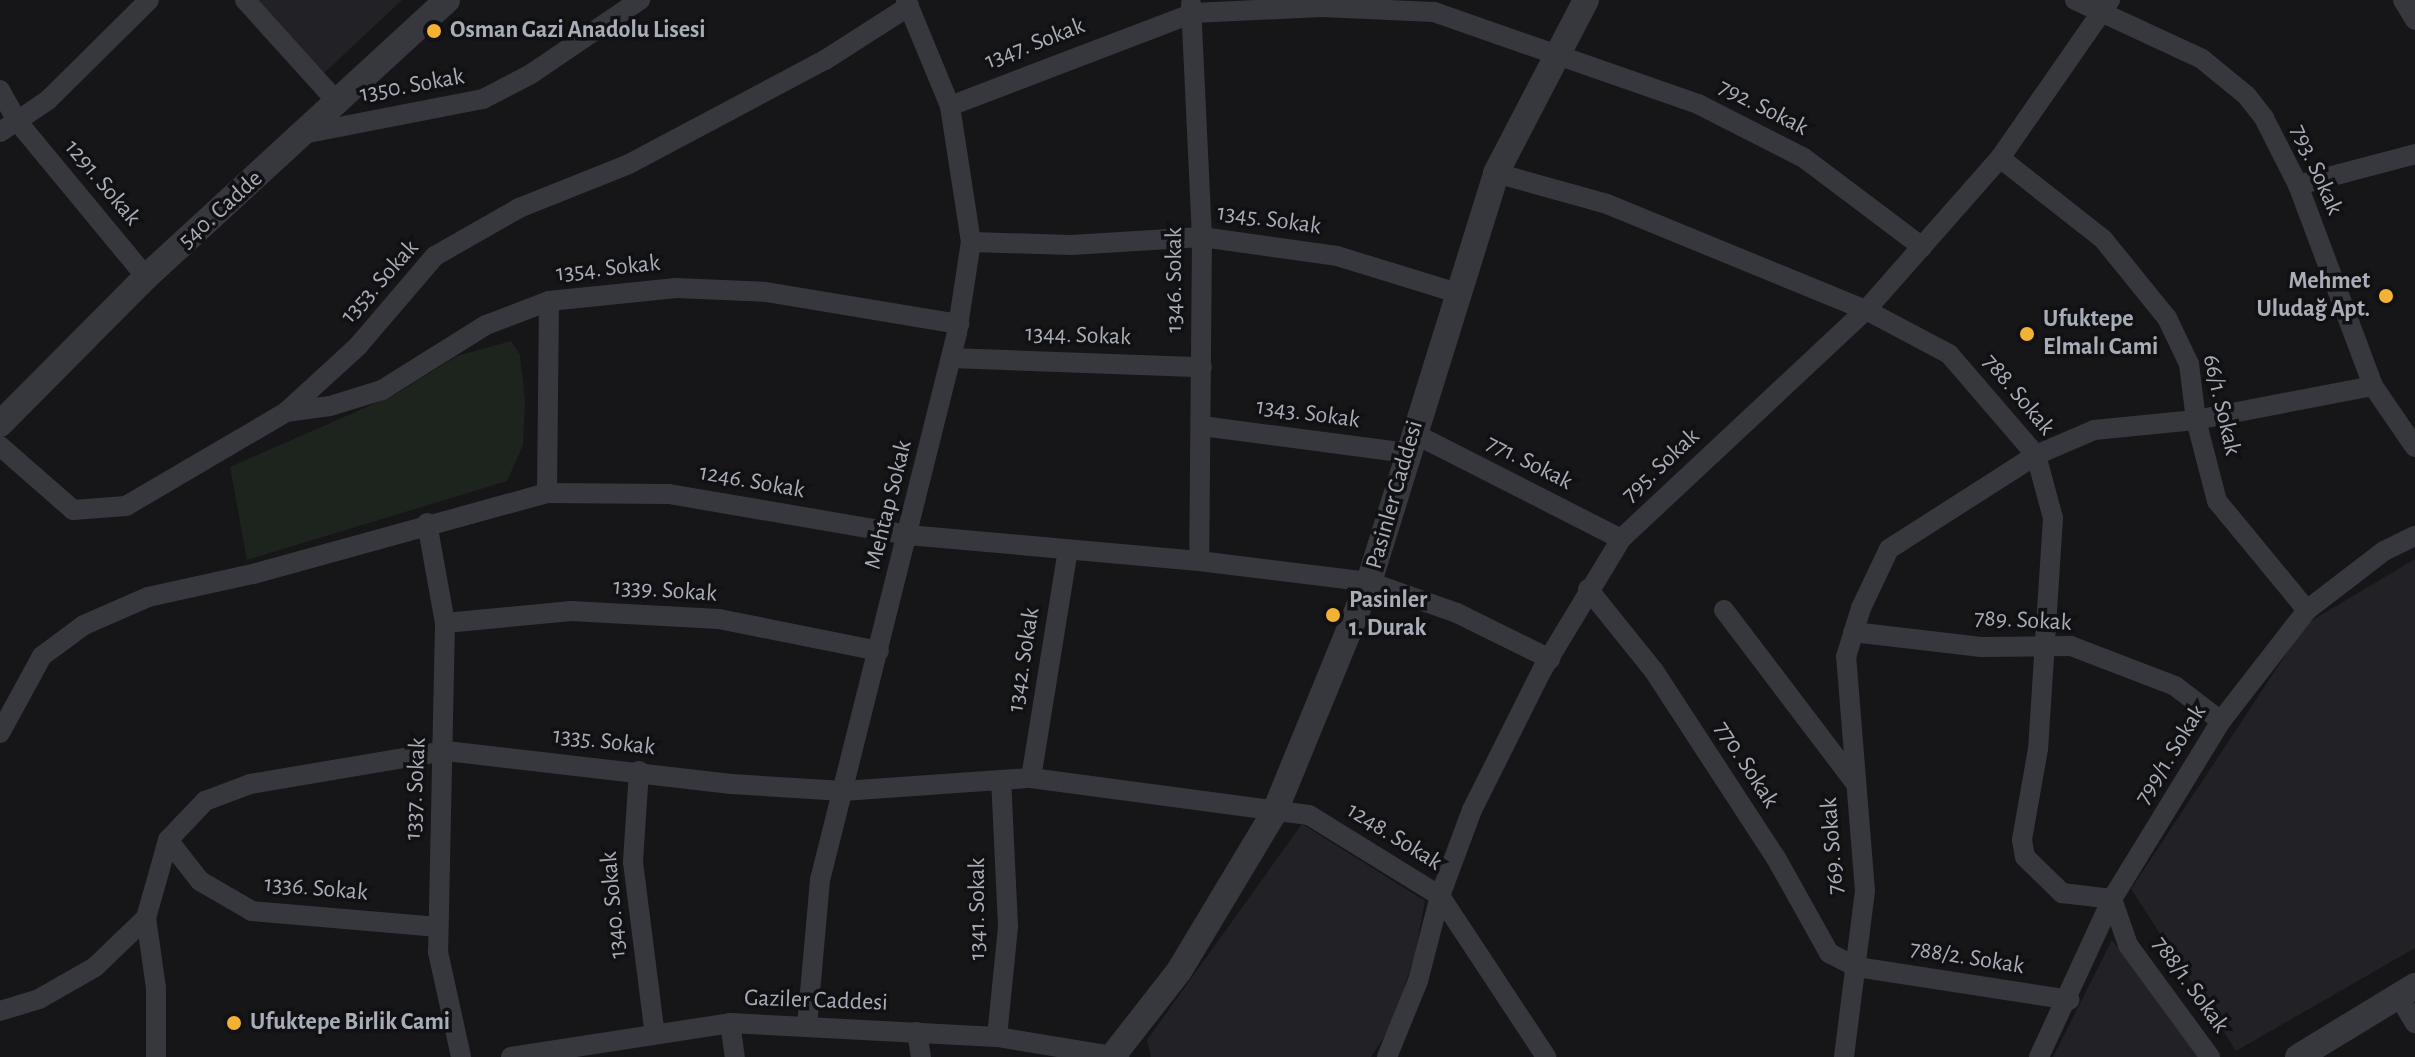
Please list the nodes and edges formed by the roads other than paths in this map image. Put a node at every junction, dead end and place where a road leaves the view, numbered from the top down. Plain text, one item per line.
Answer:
1 (149, 0) edge
2 (245, 0) edge
3 (447, 0) edge
4 (640, 0) edge
5 (1586, 0) edge
6 (2075, 0) edge
7 (2403, 0) edge
8 (908, 3) edge
9 (2106, 6) edge
10 (1192, 7) edge
11 (2415, 20) edge
12 (1559, 57) junction
13 (0, 90) edge
14 (339, 104) junction
15 (950, 106) junction
16 (8, 126) edge
17 (308, 133) junction
18 (2415, 154) edge
19 (2000, 158) junction
20 (1496, 173) junction
21 (2298, 185) junction
22 (1202, 237) junction
23 (971, 242) junction
24 (1922, 247) junction
25 (146, 277) junction
26 (1457, 293) junction
27 (549, 301) junction
28 (1866, 310) junction
29 (959, 324) junction
30 (951, 358) junction
31 (1202, 367) junction
32 (2373, 386) junction
33 (286, 412) junction
34 (2196, 420) junction
35 (0, 424) edge
36 (1202, 426) junction
37 (1410, 443) junction
38 (0, 446) edge
39 (2415, 447) edge
40 (2036, 455) junction
41 (547, 493) junction
42 (427, 523) junction
43 (908, 535) junction
44 (2415, 536) edge
45 (1621, 539) junction
46 (1068, 550) junction
47 (1199, 561) junction
48 (1369, 582) junction
49 (1588, 589) junction
50 (1724, 610) dead end
51 (2307, 610) junction
52 (445, 623) junction
53 (1853, 632) junction
54 (2042, 643) junction
55 (879, 651) junction
56 (1550, 659) junction
57 (2221, 721) junction
58 (0, 733) edge
59 (446, 751) junction
60 (639, 771) junction
61 (1031, 778) junction
62 (1001, 780) junction
63 (1854, 781) junction
64 (843, 791) junction
65 (1275, 811) junction
66 (168, 840) junction
67 (1440, 896) junction
68 (2112, 899) junction
69 (146, 918) junction
70 (438, 927) junction
71 (1857, 967) junction
72 (2407, 990) edge
73 (2069, 1000) junction
74 (0, 1011) edge
75 (730, 1023) junction
76 (2415, 1023) edge
77 (807, 1026) junction
78 (917, 1032) junction
79 (655, 1035) junction
80 (997, 1037) junction
81 (1117, 1055) edge
82 (156, 1057) edge
83 (461, 1057) edge
84 (511, 1057) edge
85 (735, 1057) edge
86 (921, 1057) edge
87 (1387, 1057) edge
88 (1546, 1057) edge
89 (1844, 1057) edge
90 (2039, 1057) edge
91 (2210, 1057) edge
92 (2298, 1057) edge

1 - 16 street
2 - 14 street
3 - 14 street, 540. Cadde
4 - 17 street, 1350. Sokak
5 - 12 street, Pasinler Caddesi
6 - 9 street, 793. Sokak
7 - 11 street
8 - 15 street, Mehtap Sokak
8 - 33 street, 1353. Sokak
9 - 19 street, 795. Sokak
9 - 21 street, 793. Sokak
10 - 12 street, 1347. Sokak
10 - 15 street, 1347. Sokak
10 - 22 street, 1346. Sokak
12 - 20 street, Pasinler Caddesi
12 - 24 street, 792. Sokak
13 - 16 street, 1291. Sokak
14 - 17 street, 540. Cadde
15 - 23 street, Mehtap Sokak
16 - 25 street, 1291. Sokak
17 - 25 street, 540. Cadde
18 - 21 street
19 - 24 street, 795. Sokak
19 - 34 street, 66/1. Sokak
20 - 26 street, Pasinler Caddesi
20 - 28 street, 788. Sokak
21 - 32 street, 793. Sokak
22 - 23 street, 1345. Sokak
22 - 26 street, 1345. Sokak
22 - 31 street, 1346. Sokak
23 - 29 street, Mehtap Sokak
24 - 28 street, 795. Sokak
25 - 35 street, 540. Cadde
26 - 37 street, Pasinler Caddesi
27 - 29 street, 1354. Sokak
27 - 33 street, 1354. Sokak
27 - 41 street
28 - 40 street, 788. Sokak
28 - 45 street, 795. Sokak
29 - 30 street, Mehtap Sokak
30 - 31 street, 1344. Sokak
30 - 43 street, Mehtap Sokak
31 - 36 street, 1346. Sokak
32 - 34 street, 769. Sokak
32 - 39 street, 793. Sokak
33 - 38 street, 1353. Sokak
34 - 40 street, 769. Sokak
34 - 51 street, 66/1. Sokak
36 - 37 street, 1343. Sokak
36 - 47 street, 1346. Sokak
37 - 45 street, 771. Sokak
37 - 48 street, Pasinler Caddesi
40 - 53 street, 769. Sokak
40 - 54 street, 788. Sokak
41 - 42 street, 1246. Sokak
41 - 43 street, 1246. Sokak
42 - 52 street, 1337. Sokak
42 - 58 street, 1246. Sokak
43 - 46 street, 1246. Sokak
43 - 55 street, Mehtap Sokak
44 - 51 street, 799/1. Sokak
45 - 49 street, 795. Sokak
46 - 47 street, 1246. Sokak
46 - 61 street, 1342. Sokak
47 - 48 street, 1246. Sokak
48 - 56 street, 1246. Sokak
48 - 65 street, Pasinler Caddesi
49 - 56 street, 795. Sokak
49 - 71 street, 770. Sokak
50 - 63 street
51 - 57 street, 799/1. Sokak
52 - 55 street, 1339. Sokak
52 - 59 street, 1337. Sokak
53 - 54 street, 789. Sokak
53 - 63 street, 769. Sokak
54 - 57 street, 789. Sokak
54 - 68 street, 788. Sokak
55 - 64 street, Mehtap Sokak
56 - 67 street, 795. Sokak
57 - 68 street, 799/1. Sokak
59 - 60 street, 1335. Sokak
59 - 66 street, 1335. Sokak
59 - 70 street, 1337. Sokak
60 - 64 street, 1335. Sokak
60 - 79 street, 1340. Sokak
61 - 62 street, 1335. Sokak
61 - 65 street, 1335. Sokak
62 - 64 street, 1335. Sokak
62 - 80 street, 1341. Sokak
63 - 71 street, 769. Sokak
64 - 77 street, Mehtap Sokak
65 - 67 street, 1248. Sokak
65 - 81 street, Pasinler Caddesi
66 - 69 street, 1335. Sokak
66 - 70 street, 1336. Sokak
67 - 87 street, 795. Sokak
67 - 88 street, 1248. Sokak
68 - 73 street, 799/1. Sokak
68 - 91 street, 788/1. Sokak
69 - 74 street
69 - 82 street, 1335. Sokak
70 - 83 street, 1337. Sokak
71 - 73 street, 788/2. Sokak
71 - 89 street, 769. Sokak
72 - 76 street
72 - 92 street
73 - 90 street, 799/1. Sokak
75 - 77 street, Gaziler Caddesi
75 - 79 street, Gaziler Caddesi
75 - 85 street
77 - 78 street, Gaziler Caddesi
78 - 80 street, Gaziler Caddesi
78 - 86 street
79 - 84 street, Gaziler Caddesi
80 - 81 street, Gaziler Caddesi

